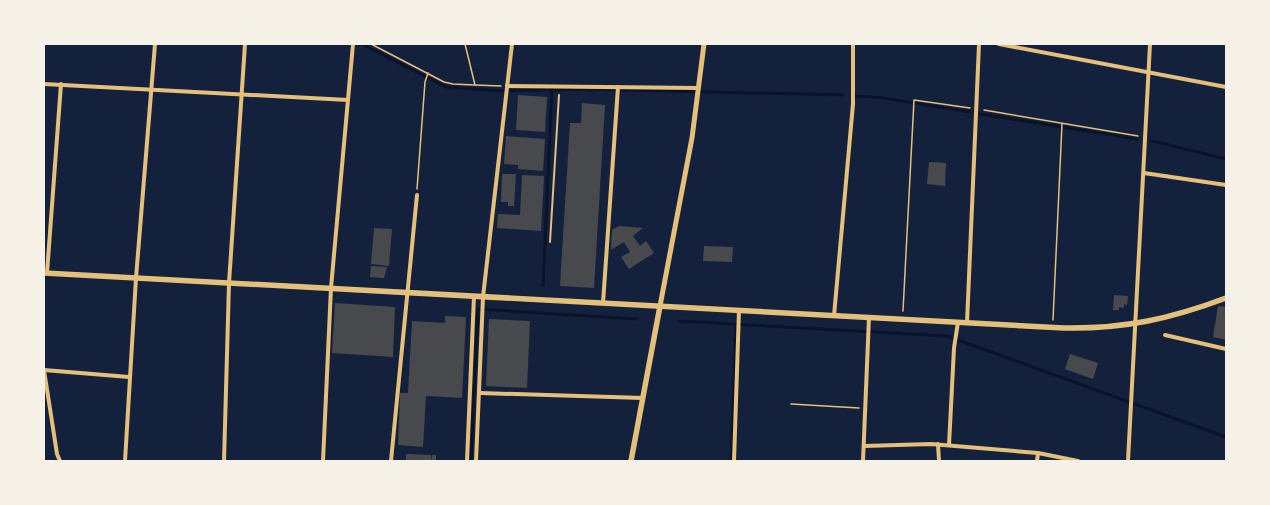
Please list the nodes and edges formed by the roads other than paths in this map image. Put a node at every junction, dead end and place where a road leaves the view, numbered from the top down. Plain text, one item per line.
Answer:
1 (155, 44) edge
2 (245, 44) edge
3 (353, 44) edge
4 (512, 44) edge
5 (704, 44) edge
6 (853, 44) edge
7 (979, 44) edge
8 (999, 44) edge
9 (1150, 44) edge
10 (1148, 72) junction
11 (44, 84) edge
12 (61, 84) junction
13 (507, 86) junction
14 (618, 87) junction
15 (1226, 87) edge
16 (698, 88) junction
17 (152, 89) junction
18 (242, 94) junction
19 (559, 95) dead end
20 (348, 100) junction
21 (1144, 173) junction
22 (1226, 185) edge
23 (417, 195) road end
24 (550, 242) dead end
25 (46, 273) edge
26 (136, 278) junction
27 (229, 283) junction
28 (331, 288) junction
29 (406, 292) junction
30 (474, 296) junction
31 (483, 297) junction
32 (1226, 298) edge
33 (603, 303) junction
34 (660, 306) junction
35 (739, 310) junction
36 (834, 316) junction
37 (869, 318) junction
38 (958, 322) junction
39 (967, 323) junction
40 (1135, 324) junction
41 (1165, 335) dead end
42 (1226, 349) edge
43 (45, 370) edge
44 (129, 378) junction
45 (470, 392) junction
46 (480, 393) junction
47 (643, 398) junction
48 (938, 444) junction
49 (949, 445) junction
50 (864, 446) junction
51 (1038, 453) junction
52 (60, 461) edge
53 (125, 461) edge
54 (224, 461) edge
55 (323, 461) edge
56 (391, 461) edge
57 (467, 461) edge
58 (476, 461) edge
59 (631, 461) edge
60 (734, 461) edge
61 (863, 461) edge
62 (939, 461) edge
63 (1037, 461) edge
64 (1078, 461) edge
65 (1128, 461) edge

1 - 17 street
2 - 18 street
3 - 20 street
4 - 13 street
5 - 16 street
6 - 36 street
7 - 39 street
8 - 10 street
9 - 10 street
10 - 15 street
10 - 21 street
11 - 12 street
12 - 17 street
12 - 25 street
13 - 14 street
13 - 31 street
14 - 16 street
14 - 33 street
16 - 34 street
17 - 18 street
17 - 26 street
18 - 20 street
18 - 27 street
19 - 24 lane
20 - 28 street
21 - 22 street
21 - 40 street
23 - 29 street
25 - 26 main road
26 - 27 main road
26 - 44 street
27 - 28 main road
27 - 54 street
28 - 29 main road
28 - 55 street
29 - 30 main road
29 - 56 street
30 - 31 main road
30 - 45 street
31 - 33 main road
31 - 46 street
32 - 40 main road
33 - 34 main road
34 - 35 main road
34 - 47 main road
35 - 36 main road
35 - 60 street
36 - 37 main road
37 - 38 main road
37 - 50 street
38 - 39 main road
38 - 49 street
39 - 40 main road
40 - 65 street
41 - 42 street
43 - 44 street
43 - 52 street
44 - 53 street
45 - 46 lane
45 - 57 street
46 - 47 street
46 - 58 street
47 - 59 main road
48 - 49 street
48 - 50 street
48 - 62 street
49 - 51 street
50 - 61 street
51 - 63 street
51 - 64 street

